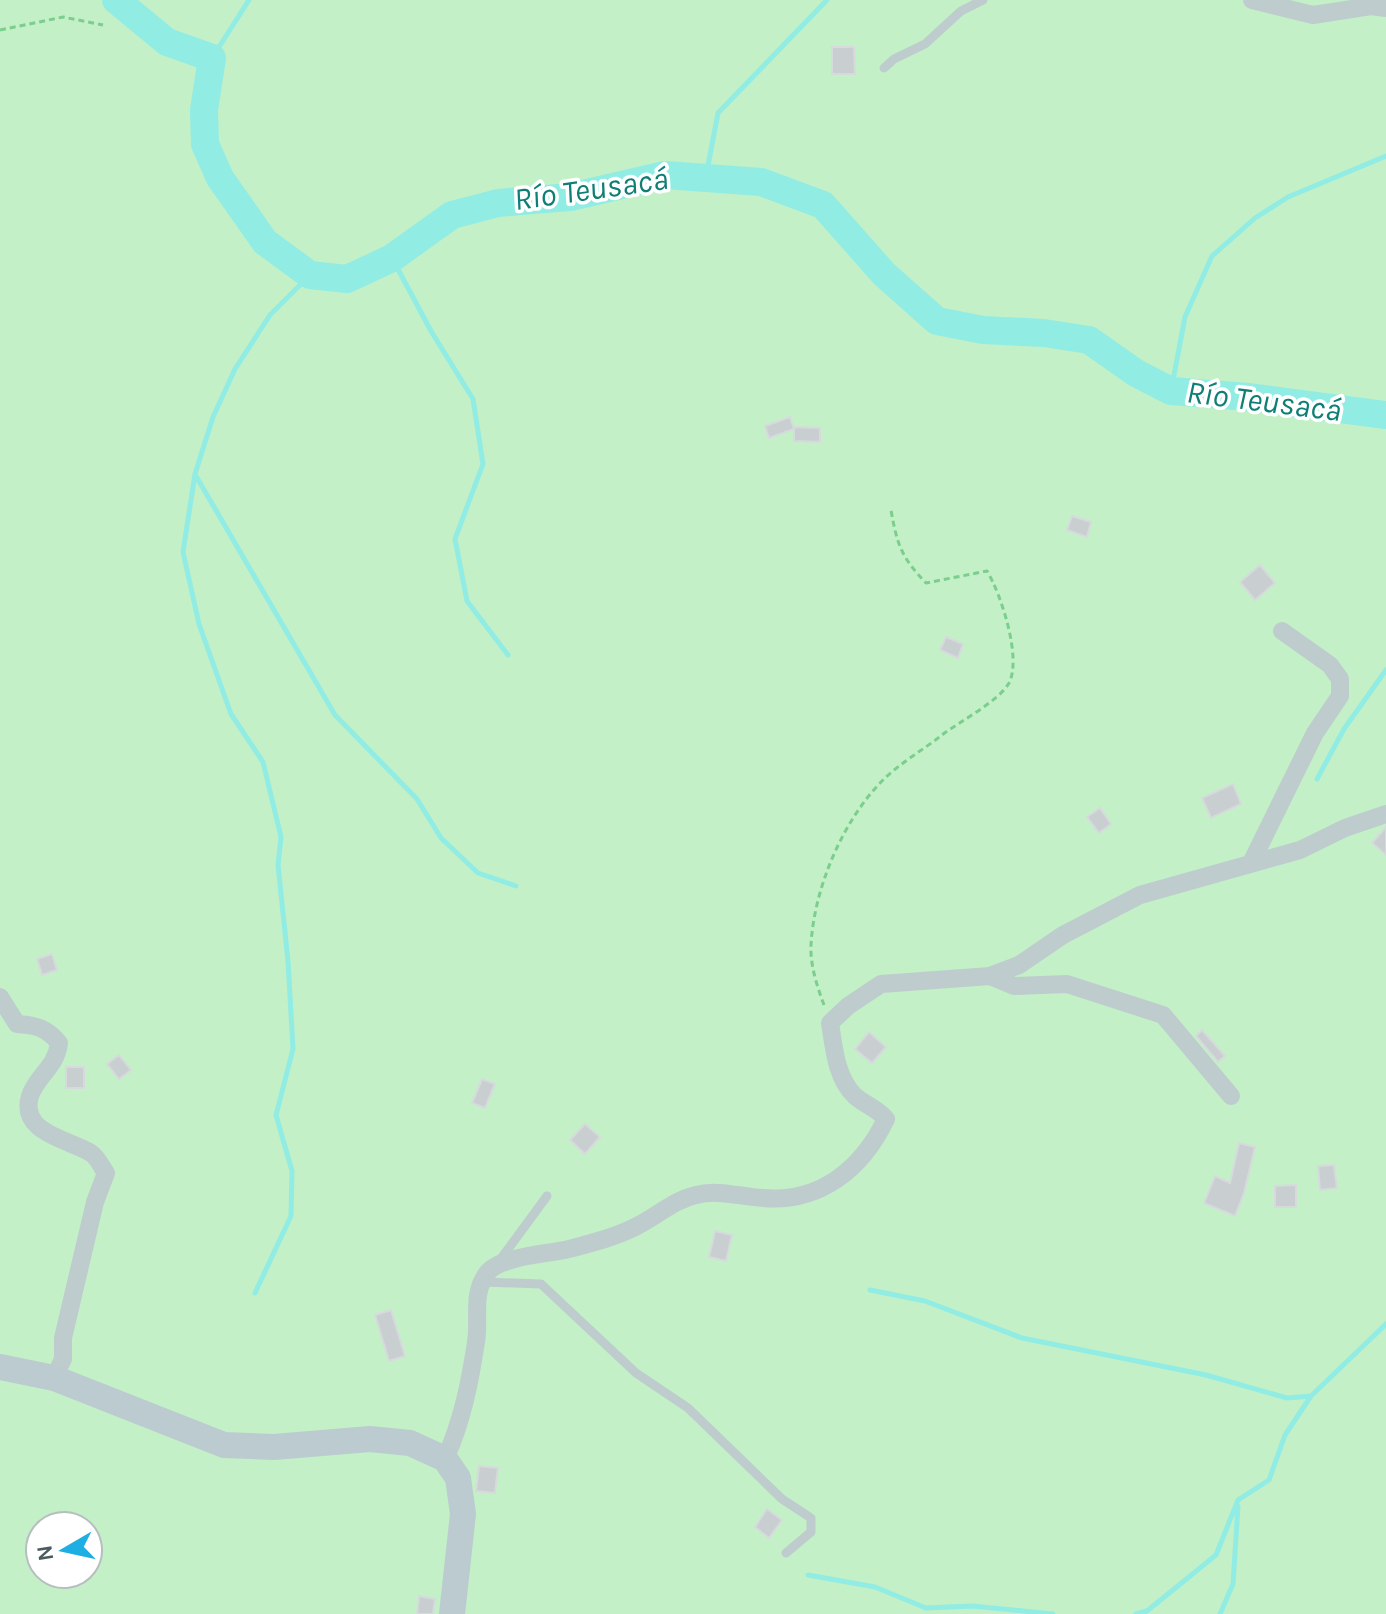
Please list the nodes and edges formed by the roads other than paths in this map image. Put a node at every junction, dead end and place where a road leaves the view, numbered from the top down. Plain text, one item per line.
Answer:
1 (983, 0) edge
2 (1252, 0) edge
3 (1386, 8) edge
4 (884, 68) dead end
5 (1282, 631) dead end
6 (1386, 814) edge
7 (1251, 863) junction
8 (990, 976) junction
9 (0, 997) edge
10 (1231, 1096) dead end
11 (547, 1196) dead end
12 (496, 1266) junction
13 (483, 1282) junction
14 (0, 1367) edge
15 (54, 1378) junction
16 (445, 1459) junction
17 (786, 1553) dead end
18 (452, 1614) edge

1 - 4 lane
2 - 3 street
5 - 7 street
6 - 7 street
7 - 8 street
8 - 10 street
8 - 12 street
9 - 15 street
11 - 12 lane
12 - 13 street
13 - 16 street
13 - 17 lane
14 - 15 street
15 - 16 street
16 - 18 street

